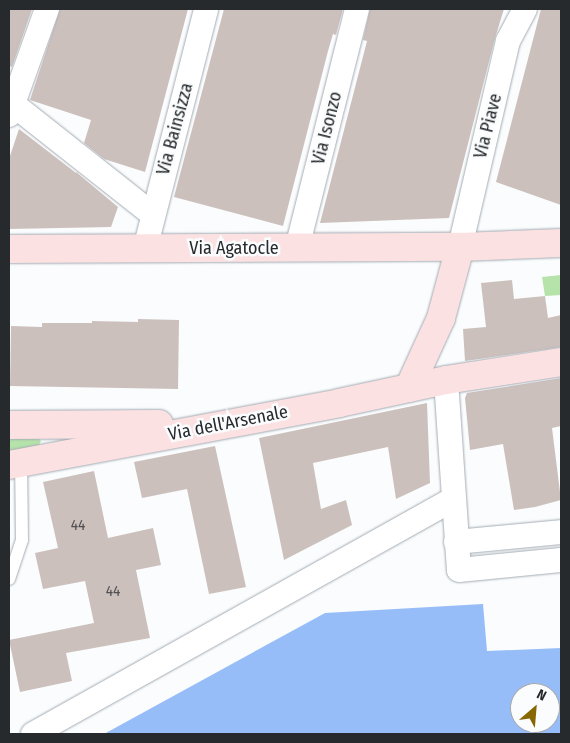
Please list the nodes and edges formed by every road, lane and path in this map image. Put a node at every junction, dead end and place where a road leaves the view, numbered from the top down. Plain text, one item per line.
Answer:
1 (47, 9) edge
2 (206, 9) edge
3 (356, 9) edge
4 (525, 9) edge
5 (10, 107) edge
6 (152, 214) junction
7 (561, 243) edge
8 (460, 247) junction
9 (297, 248) junction
10 (9, 249) edge
11 (144, 249) junction
12 (441, 318) junction
13 (561, 362) edge
14 (446, 380) junction
15 (409, 388) junction
16 (228, 422) junction
17 (9, 425) edge
18 (15, 463) edge
19 (453, 499) junction
20 (561, 532) edge
21 (456, 542) junction
22 (561, 560) edge
23 (9, 579) edge
24 (33, 734) edge

1 - 5 street
2 - 6 street, Via Bainsizza
3 - 9 street, Via Isonzo
4 - 8 street, Via Piave
5 - 6 street
6 - 11 street, Via Bainsizza
7 - 8 street, Via Agatocle
8 - 9 street, Via Agatocle
8 - 12 street
9 - 11 street, Via Agatocle
10 - 11 street, Via Agatocle
12 - 14 street
12 - 15 street
13 - 14 street, Via dell'Arsenale
14 - 15 street, Via dell'Arsenale
14 - 19 street
15 - 16 street, Via dell'Arsenale
16 - 17 street
16 - 18 street, Via dell'Arsenale
18 - 23 lane
19 - 21 street
19 - 24 street
20 - 21 street
21 - 22 street

